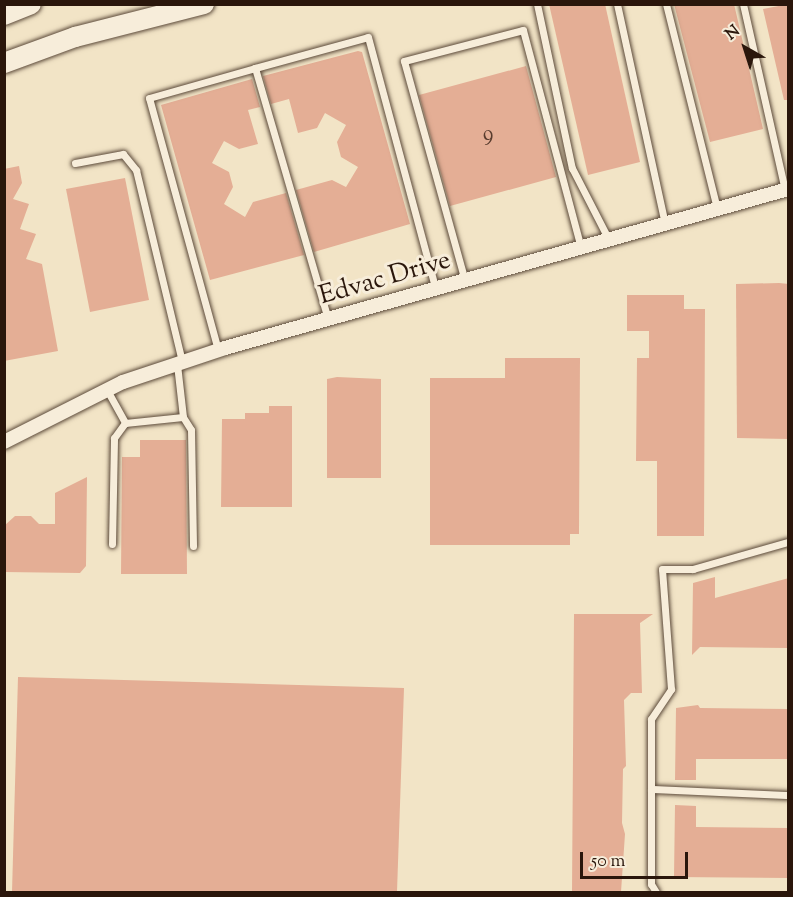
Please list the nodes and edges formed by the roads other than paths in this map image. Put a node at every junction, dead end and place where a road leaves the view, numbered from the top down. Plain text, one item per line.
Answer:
1 (30, 4) edge
2 (204, 4) edge
3 (537, 4) edge
4 (617, 4) edge
5 (666, 4) edge
6 (743, 4) edge
7 (4, 15) edge
8 (4, 63) edge
9 (255, 68) junction
10 (75, 163) dead end
11 (787, 189) edge
12 (717, 209) junction
13 (665, 224) junction
14 (609, 240) junction
15 (581, 248) junction
16 (465, 281) junction
17 (436, 290) junction
18 (328, 320) junction
19 (218, 350) junction
20 (179, 363) junction
21 (107, 390) junction
22 (183, 417) junction
23 (126, 423) junction
24 (4, 442) edge
25 (789, 542) edge
26 (112, 544) dead end
27 (193, 546) dead end
28 (651, 789) junction
29 (789, 795) edge
30 (656, 892) edge

1 - 7 main road
2 - 8 main road
3 - 14 lane
4 - 13 lane
5 - 12 lane
6 - 11 lane
9 - 17 lane
9 - 18 lane
9 - 19 lane
10 - 20 lane
11 - 12 street, Edvac Drive
12 - 13 street, Edvac Drive
13 - 14 street, Edvac Drive
14 - 15 street, Edvac Drive
15 - 16 street, Edvac Drive
15 - 16 lane
16 - 17 street, Edvac Drive
17 - 18 street, Edvac Drive
18 - 19 street, Edvac Drive
19 - 20 street, Edvac Drive
20 - 21 street, Edvac Drive
20 - 22 lane
21 - 23 lane
21 - 24 street, Edvac Drive
22 - 23 lane
22 - 27 lane
23 - 26 lane
25 - 28 lane
28 - 29 lane
28 - 30 lane

